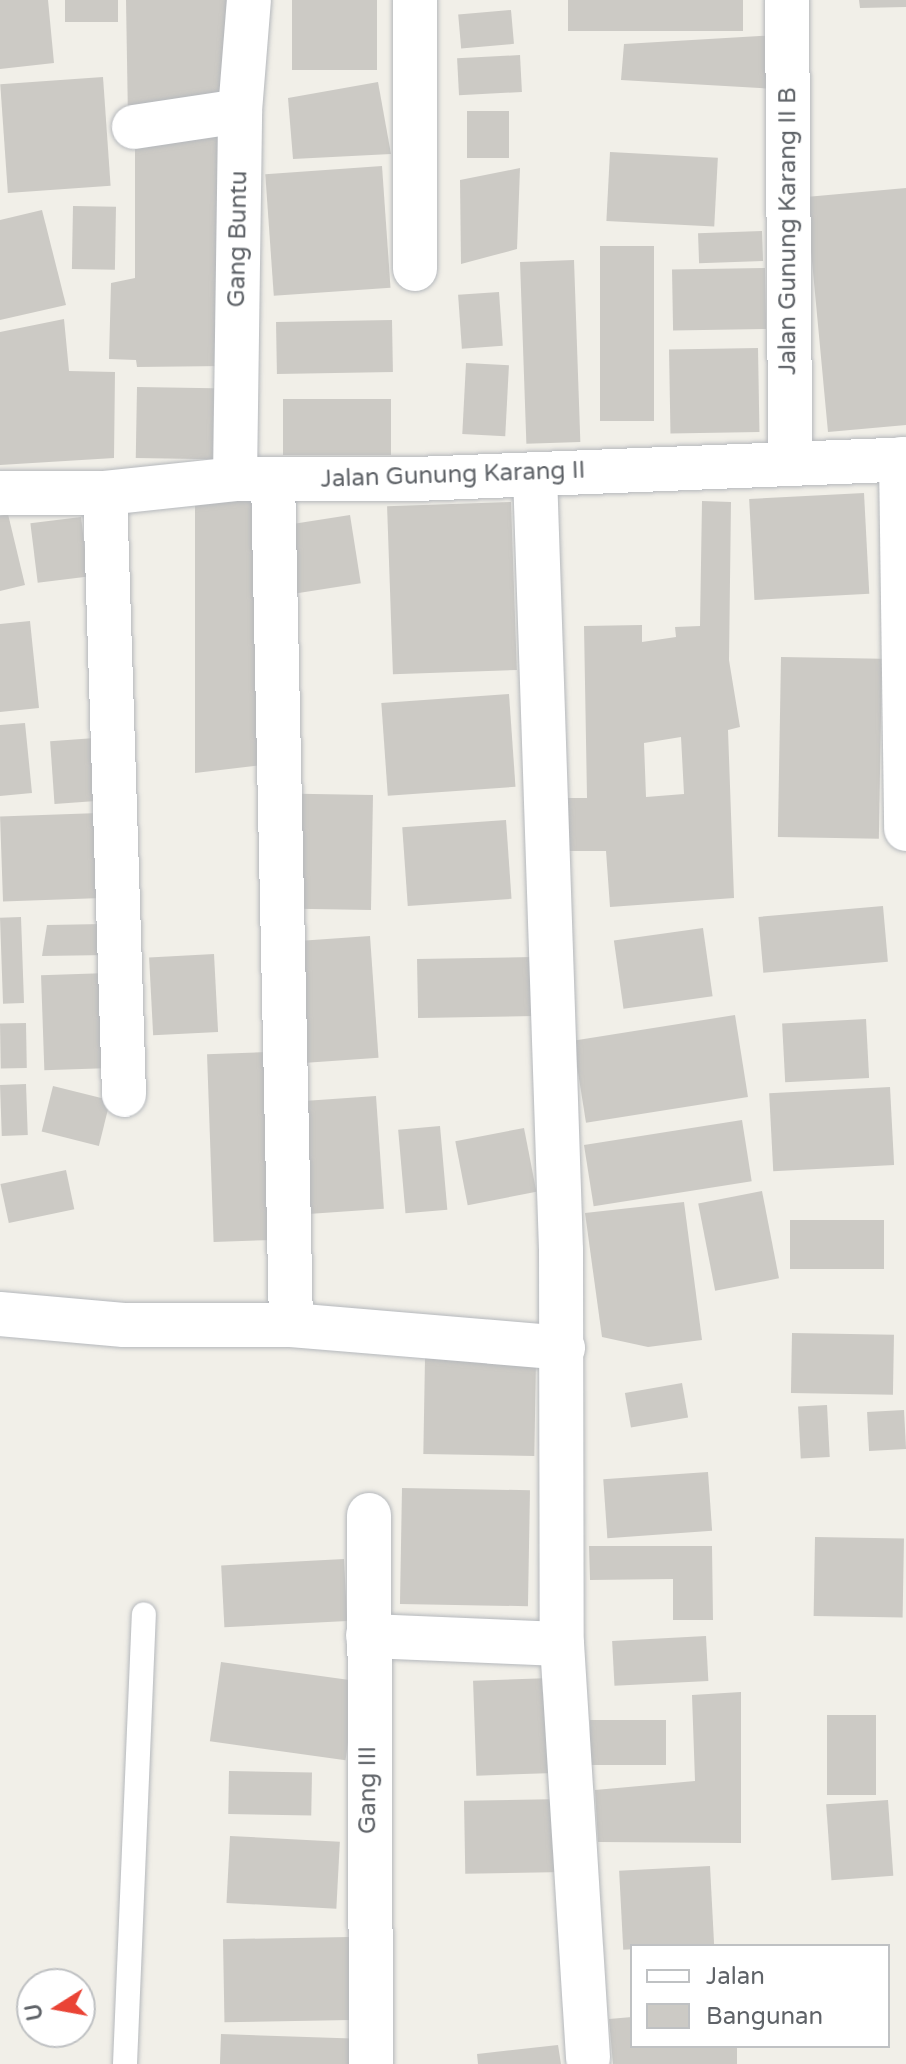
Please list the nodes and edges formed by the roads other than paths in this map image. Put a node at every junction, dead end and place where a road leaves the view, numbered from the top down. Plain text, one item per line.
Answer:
1 (249, 0) edge
2 (415, 0) edge
3 (787, 0) edge
4 (240, 111) junction
5 (134, 127) dead end
6 (415, 269) dead end
7 (903, 459) edge
8 (790, 462) junction
9 (535, 474) junction
10 (254, 479) junction
11 (0, 493) edge
12 (105, 493) junction
13 (906, 829) edge
14 (124, 1095) dead end
15 (0, 1314) edge
16 (291, 1325) junction
17 (563, 1348) junction
18 (369, 1515) dead end
19 (144, 1614) dead end
20 (368, 1636) junction
21 (562, 1644) junction
22 (588, 2058) dead end
23 (125, 2064) edge
24 (371, 2064) edge

1 - 4 street, Gang Buntu
2 - 6 street
3 - 8 street, Jalan Gunung Karang II B
4 - 5 street
4 - 10 street, Gang Buntu
7 - 8 street, Jalan Gunung Karang II
7 - 13 street
8 - 9 street, Jalan Gunung Karang II
9 - 10 street, Jalan Gunung Karang II
9 - 17 street
10 - 12 street, Jalan Gunung Karang II
10 - 16 street, Gang Buntu
11 - 12 street, Jalan Gunung Karang II
12 - 14 street
15 - 16 street
16 - 17 street
17 - 21 street
18 - 20 street, Gang III
19 - 23 lane
20 - 21 street
20 - 24 street, Gang III
21 - 22 street

